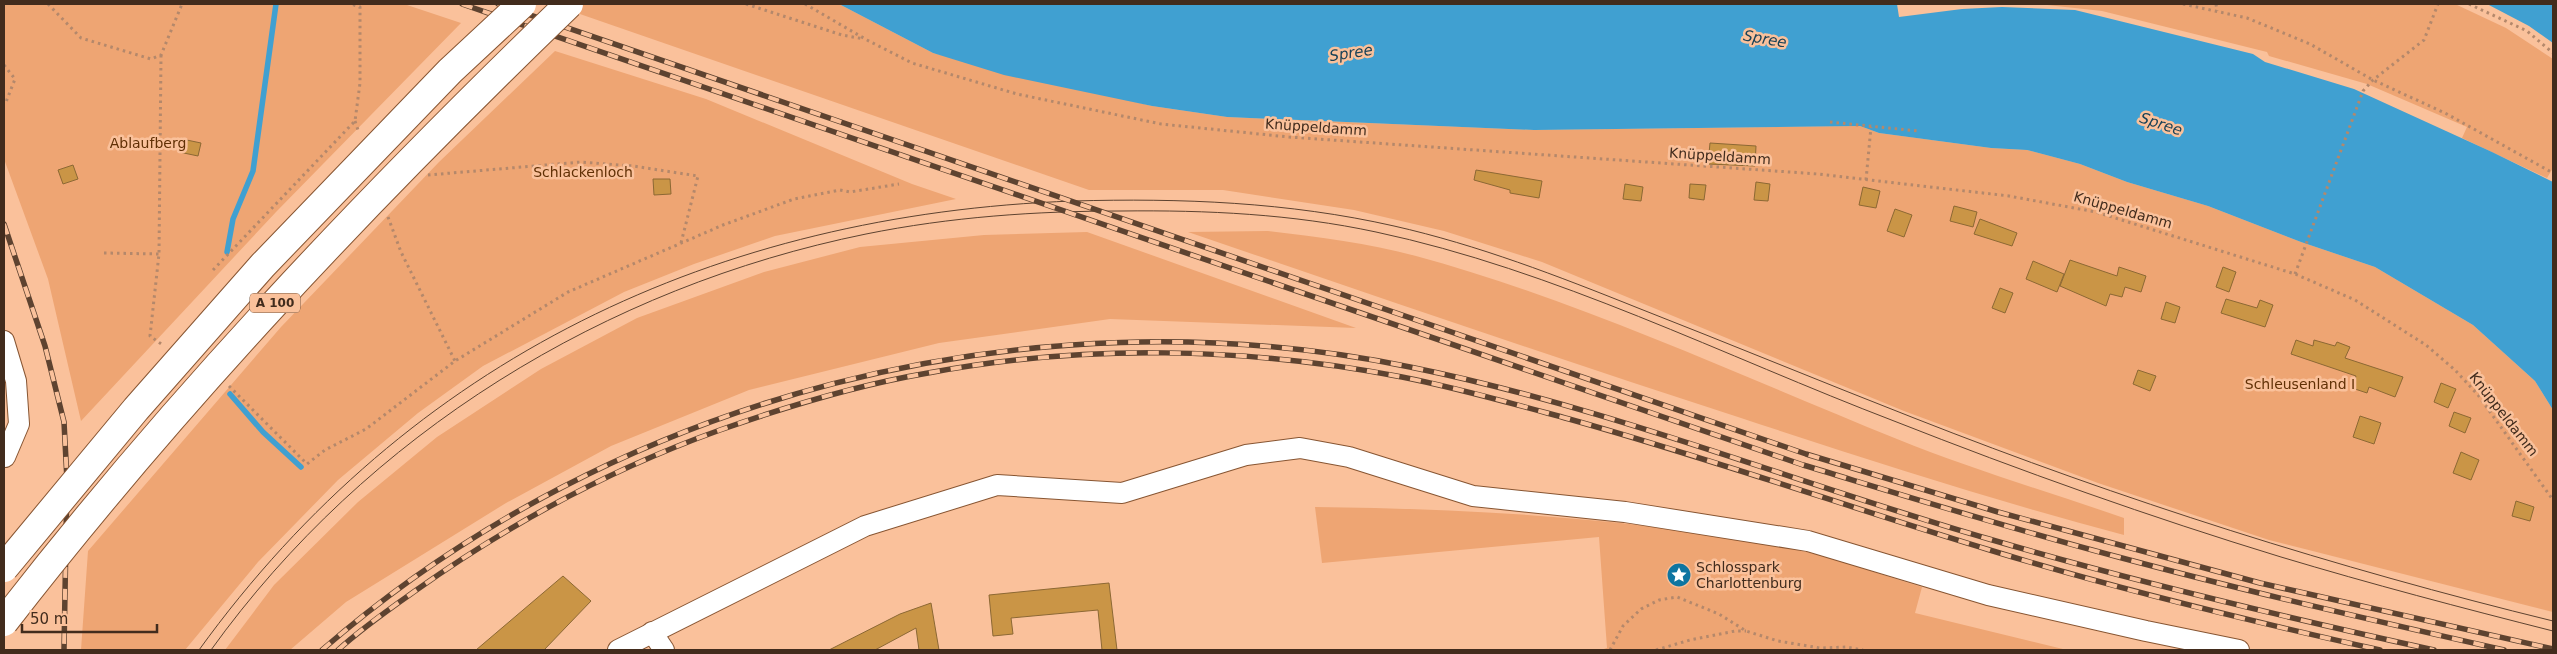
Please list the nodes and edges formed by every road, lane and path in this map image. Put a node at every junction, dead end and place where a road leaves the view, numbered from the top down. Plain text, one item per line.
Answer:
1 (48, 4) edge
2 (182, 4) edge
3 (351, 4) edge
4 (522, 4) edge
5 (569, 4) edge
6 (746, 4) edge
7 (805, 4) edge
8 (2183, 4) edge
9 (2216, 4) edge
10 (2438, 4) edge
11 (2469, 4) edge
12 (2217, 11) junction
13 (867, 40) junction
14 (2553, 53) edge
15 (161, 55) junction
16 (4, 66) edge
17 (2373, 80) junction
18 (6, 102) dead end
19 (355, 122) junction
20 (1830, 122) dead end
21 (1872, 127) junction
22 (1918, 131) dead end
23 (361, 138) dead end
24 (2553, 173) edge
25 (425, 175) dead end
26 (1866, 180) junction
27 (898, 184) dead end
28 (387, 212) dead end
29 (681, 243) junction
30 (104, 253) dead end
31 (159, 254) junction
32 (213, 270) dead end
33 (2295, 274) junction
34 (4, 341) edge
35 (165, 346) dead end
36 (455, 362) junction
37 (228, 385) dead end
38 (5, 457) edge
39 (2553, 500) edge
40 (4, 568) edge
41 (4, 622) edge
42 (652, 632) junction
43 (1746, 632) junction
44 (1820, 649) edge
45 (618, 650) edge
46 (664, 650) edge
47 (1610, 650) edge
48 (1656, 650) edge
49 (1863, 650) edge
50 (2239, 650) edge

1 - 15 path
2 - 15 path
3 - 19 path
4 - 40 highway, A 100, bridge
5 - 41 highway, A 100, bridge
6 - 13 path
7 - 13 path, Knüppeldamm
8 - 12 path
9 - 12 path
10 - 17 path
11 - 14 path
12 - 17 path
13 - 26 path, Knüppeldamm
15 - 31 path
16 - 18 path
17 - 24 path
17 - 33 path
19 - 23 path
19 - 32 path
20 - 21 path
21 - 22 path
21 - 26 path
25 - 29 path
26 - 33 path, Knüppeldamm
27 - 29 path
28 - 36 path
29 - 36 path
30 - 31 path
31 - 35 path
33 - 39 path, Knüppeldamm
34 - 38 lane
36 - 37 path
42 - 45 lane
42 - 46 lane
42 - 50 lane
43 - 44 path
43 - 47 path
43 - 48 path
44 - 49 path

